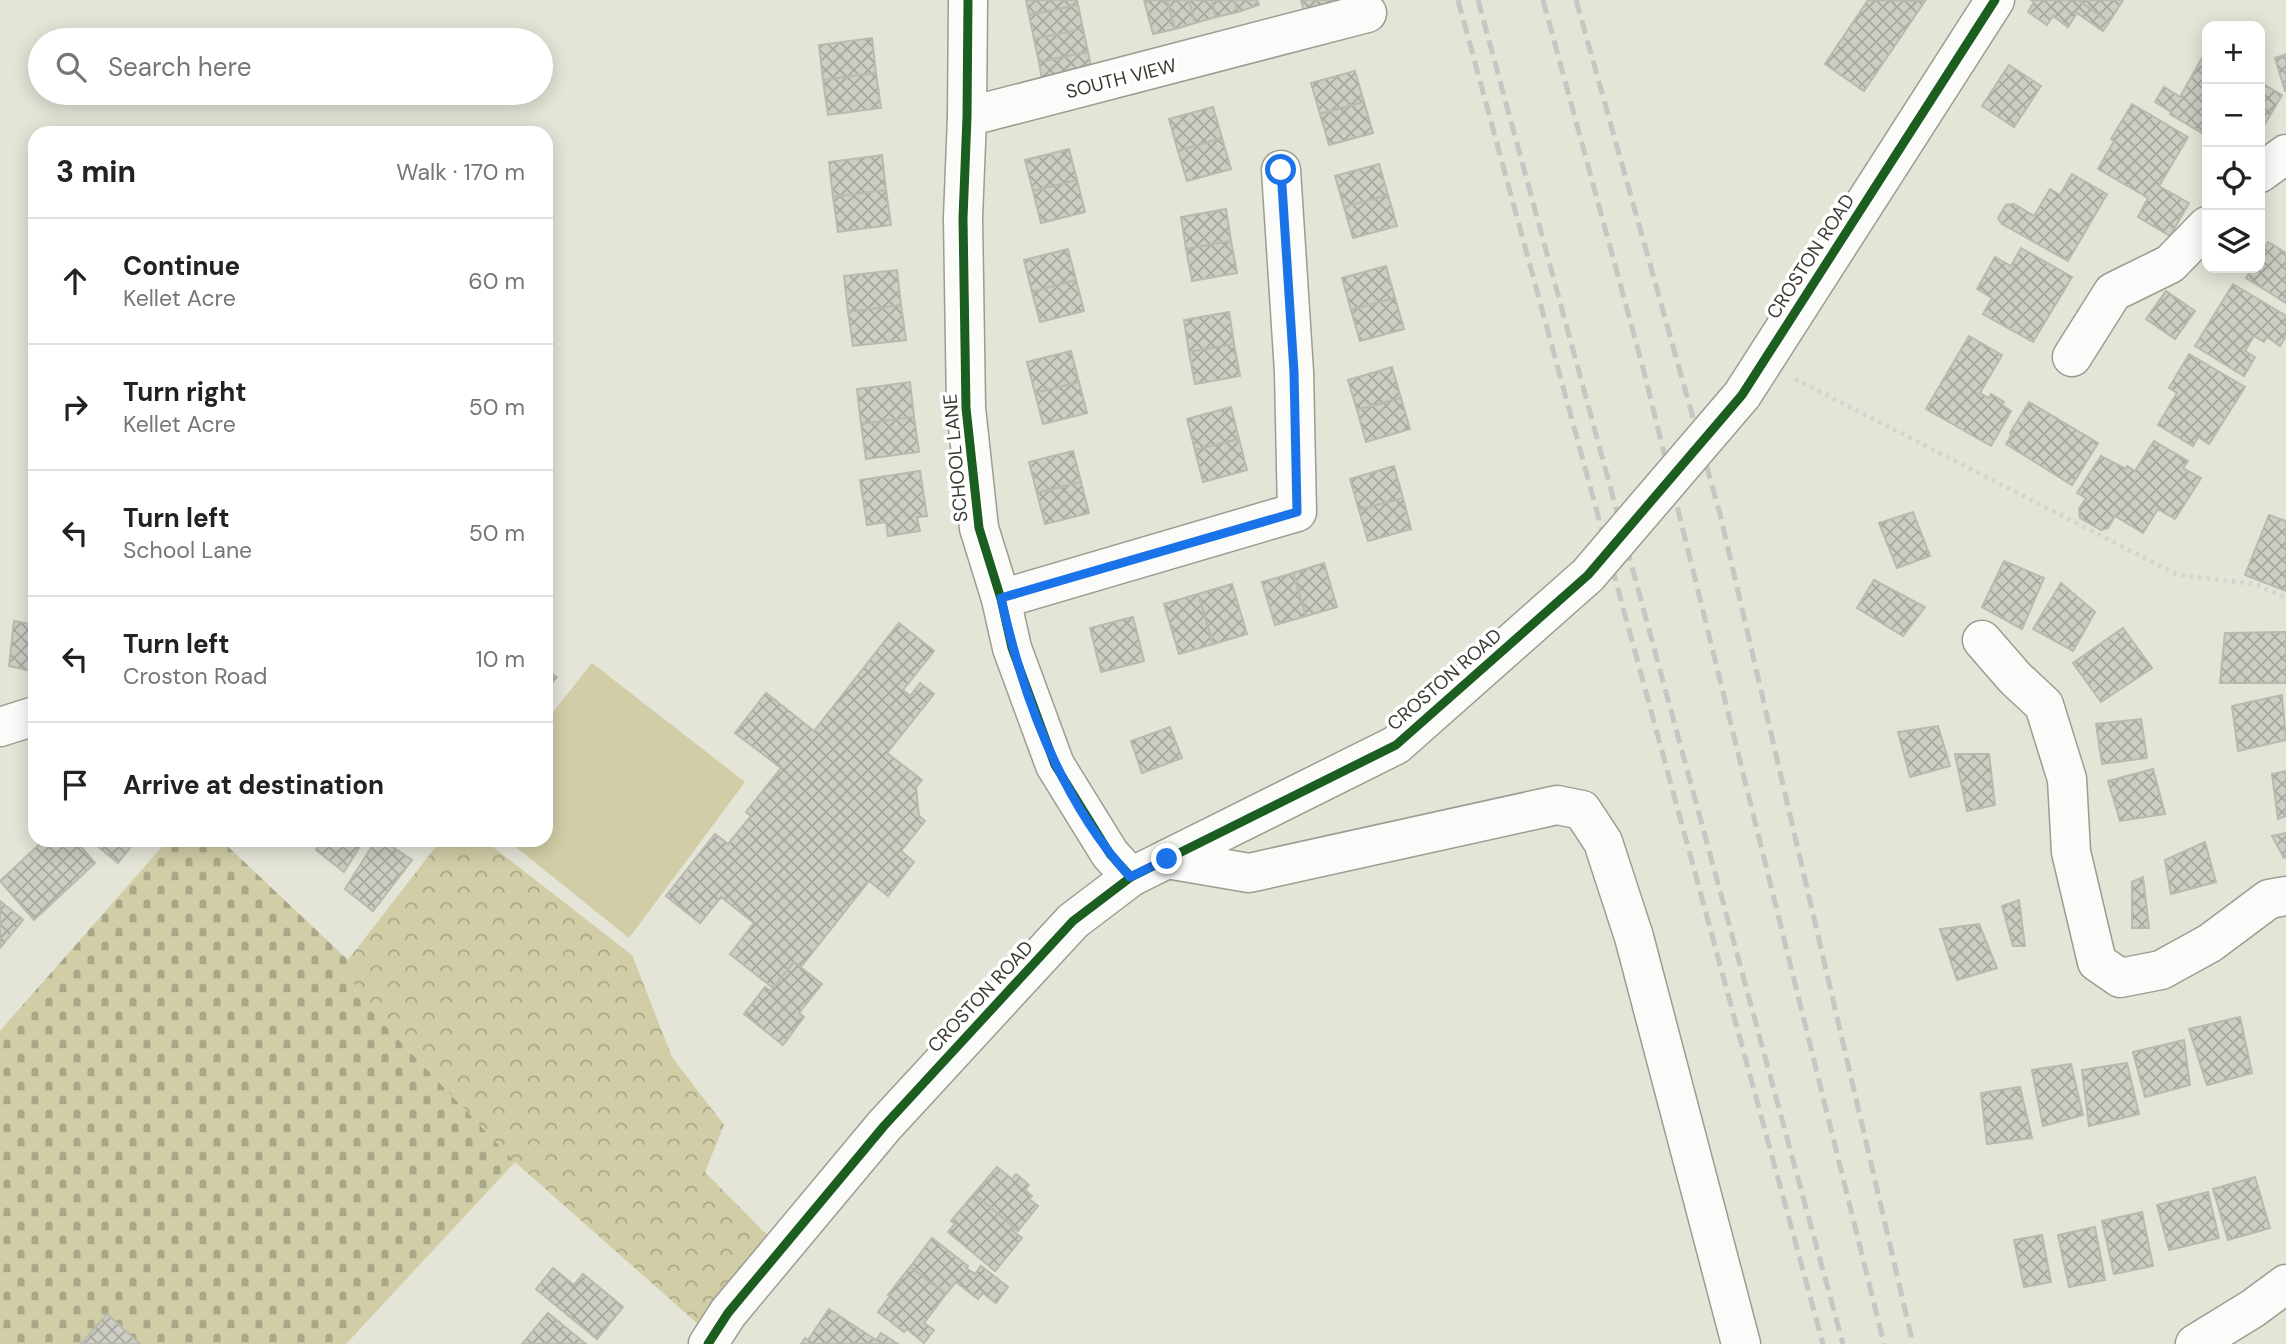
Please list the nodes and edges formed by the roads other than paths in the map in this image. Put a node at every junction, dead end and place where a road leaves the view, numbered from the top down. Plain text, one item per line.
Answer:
1 (968, 0) edge
2 (1996, 0) edge
3 (1367, 13) dead end
4 (967, 117) junction
5 (2286, 154) edge
6 (2265, 169) edge
7 (1281, 170) dead end
8 (2202, 231) edge
9 (2071, 357) dead end
10 (1001, 598) junction
11 (1982, 640) dead end
12 (28, 718) edge
13 (0, 726) edge
14 (1167, 859) junction
15 (1130, 877) junction
16 (2286, 896) edge
17 (2286, 1284) edge
18 (708, 1344) edge
19 (1741, 1344) edge
20 (2195, 1344) edge

1 - 4 street, SCHOOL LANE
2 - 14 street, CROSTON ROAD, bridge
3 - 4 street, SOUTH VIEW
4 - 10 street, SCHOOL LANE
5 - 6 street
7 - 10 street
8 - 9 street
10 - 15 street, SCHOOL LANE
11 - 16 street
12 - 13 street
14 - 15 street, CROSTON ROAD
14 - 19 street
15 - 18 street, CROSTON ROAD
17 - 20 street

